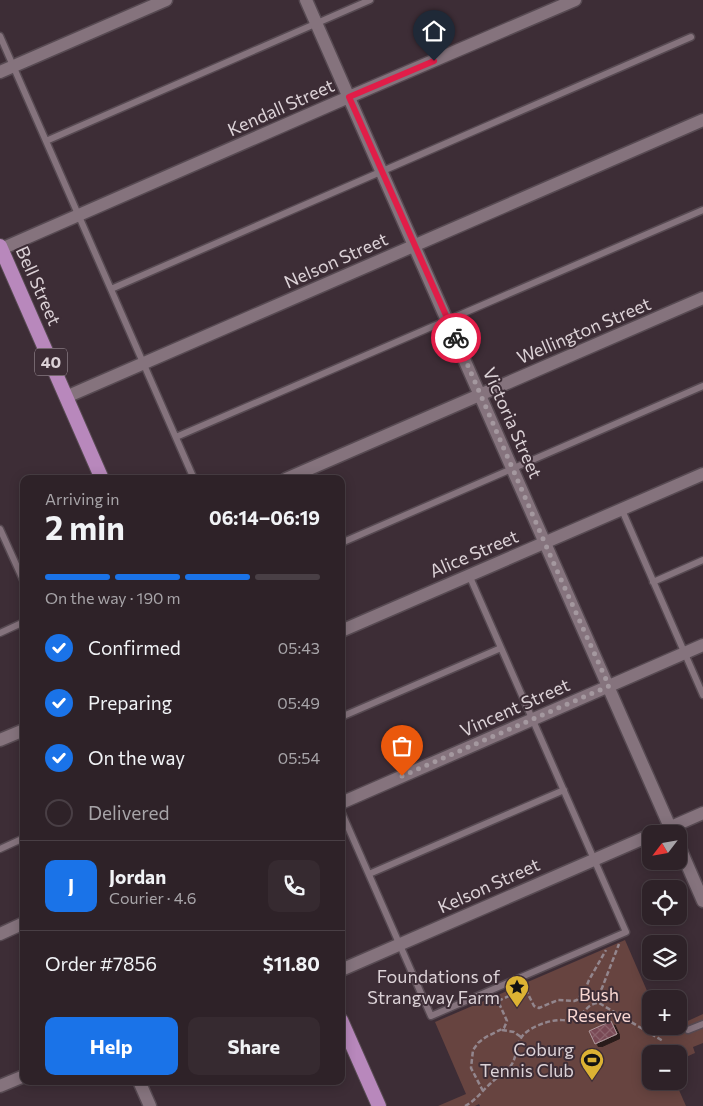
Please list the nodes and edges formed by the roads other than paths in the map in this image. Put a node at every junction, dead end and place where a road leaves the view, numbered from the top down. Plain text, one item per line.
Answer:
1 (166, 0) edge
2 (306, 0) edge
3 (370, 0) edge
4 (575, 0) edge
5 (317, 23) junction
6 (0, 36) edge
7 (691, 37) dead end
8 (13, 66) junction
9 (0, 72) edge
10 (349, 97) junction
11 (703, 120) edge
12 (46, 141) junction
13 (383, 171) junction
14 (703, 210) edge
15 (79, 216) junction
16 (414, 246) junction
17 (1, 248) edge
18 (111, 289) junction
19 (703, 298) edge
20 (448, 320) junction
21 (144, 364) junction
22 (703, 386) edge
23 (480, 395) junction
24 (66, 397) junction
25 (176, 437) junction
26 (513, 468) junction
27 (703, 474) edge
28 (100, 475) edge
29 (192, 475) edge
30 (295, 475) edge
31 (622, 510) junction
32 (0, 529) edge
33 (345, 540) edge
34 (545, 543) junction
35 (703, 560) edge
36 (20, 573) edge
37 (469, 575) junction
38 (653, 582) junction
39 (20, 624) edge
40 (345, 629) edge
41 (0, 633) edge
42 (703, 645) edge
43 (501, 648) junction
44 (685, 653) junction
45 (609, 686) junction
46 (703, 695) edge
47 (345, 715) edge
48 (532, 720) junction
49 (20, 732) edge
50 (0, 740) edge
51 (564, 790) junction
52 (345, 801) edge
53 (703, 813) edge
54 (345, 819) edge
55 (669, 825) edge
56 (682, 825) edge
57 (642, 839) edge
58 (20, 840) edge
59 (0, 849) edge
60 (594, 859) junction
61 (688, 867) edge
62 (369, 874) junction
63 (703, 901) edge
64 (20, 925) edge
65 (0, 934) edge
66 (400, 944) junction
67 (345, 968) edge
68 (703, 1024) edge
69 (345, 1029) edge
70 (688, 1030) dead end
71 (20, 1078) edge
72 (140, 1085) edge
73 (0, 1086) edge
74 (147, 1104) edge
75 (379, 1106) edge

1 - 8 street
2 - 5 street, Victoria Street
3 - 5 lane
4 - 10 street, Kendall Street
5 - 10 street, Victoria Street
5 - 12 lane
6 - 8 lane
7 - 13 lane
8 - 9 street
8 - 12 lane
10 - 13 street, Victoria Street
10 - 15 street, Kendall Street
11 - 16 street, Nelson Street
12 - 15 lane
13 - 16 street, Victoria Street
13 - 18 lane
14 - 20 lane
15 - 17 street, Kendall Street
15 - 18 lane
16 - 20 street, Victoria Street
16 - 21 street, Nelson Street
17 - 24 highway, Bell Street / 40
18 - 21 lane
19 - 23 street, Wellington Street
20 - 23 street, Victoria Street
20 - 25 lane
21 - 24 street, Nelson Street
21 - 25 lane
22 - 26 lane
23 - 26 street, Victoria Street
23 - 30 street, Wellington Street
24 - 28 highway, Bell Street / 40
25 - 29 lane
26 - 33 lane
26 - 34 street, Victoria Street
27 - 31 street, Alice Street
31 - 34 street, Alice Street
31 - 38 lane
32 - 36 lane
34 - 37 street, Alice Street
34 - 45 street, Victoria Street
35 - 38 lane
37 - 40 street, Alice Street
37 - 43 lane
38 - 44 lane
39 - 41 lane
42 - 44 street, Vincent Street
43 - 47 lane
43 - 48 lane
44 - 45 street, Vincent Street
44 - 46 lane
45 - 48 street, Vincent Street
45 - 55 street, Victoria Street
48 - 51 lane
48 - 52 street, Vincent Street
49 - 50 street
51 - 60 lane
51 - 62 lane
53 - 56 street
54 - 62 lane
57 - 60 street, Kelson Street
58 - 59 lane
60 - 66 street, Kelson Street
60 - 66 lane
61 - 63 street
62 - 66 lane
64 - 65 street
66 - 67 street, Kelson Street
68 - 70 lane
69 - 75 highway
71 - 73 street
72 - 74 street

